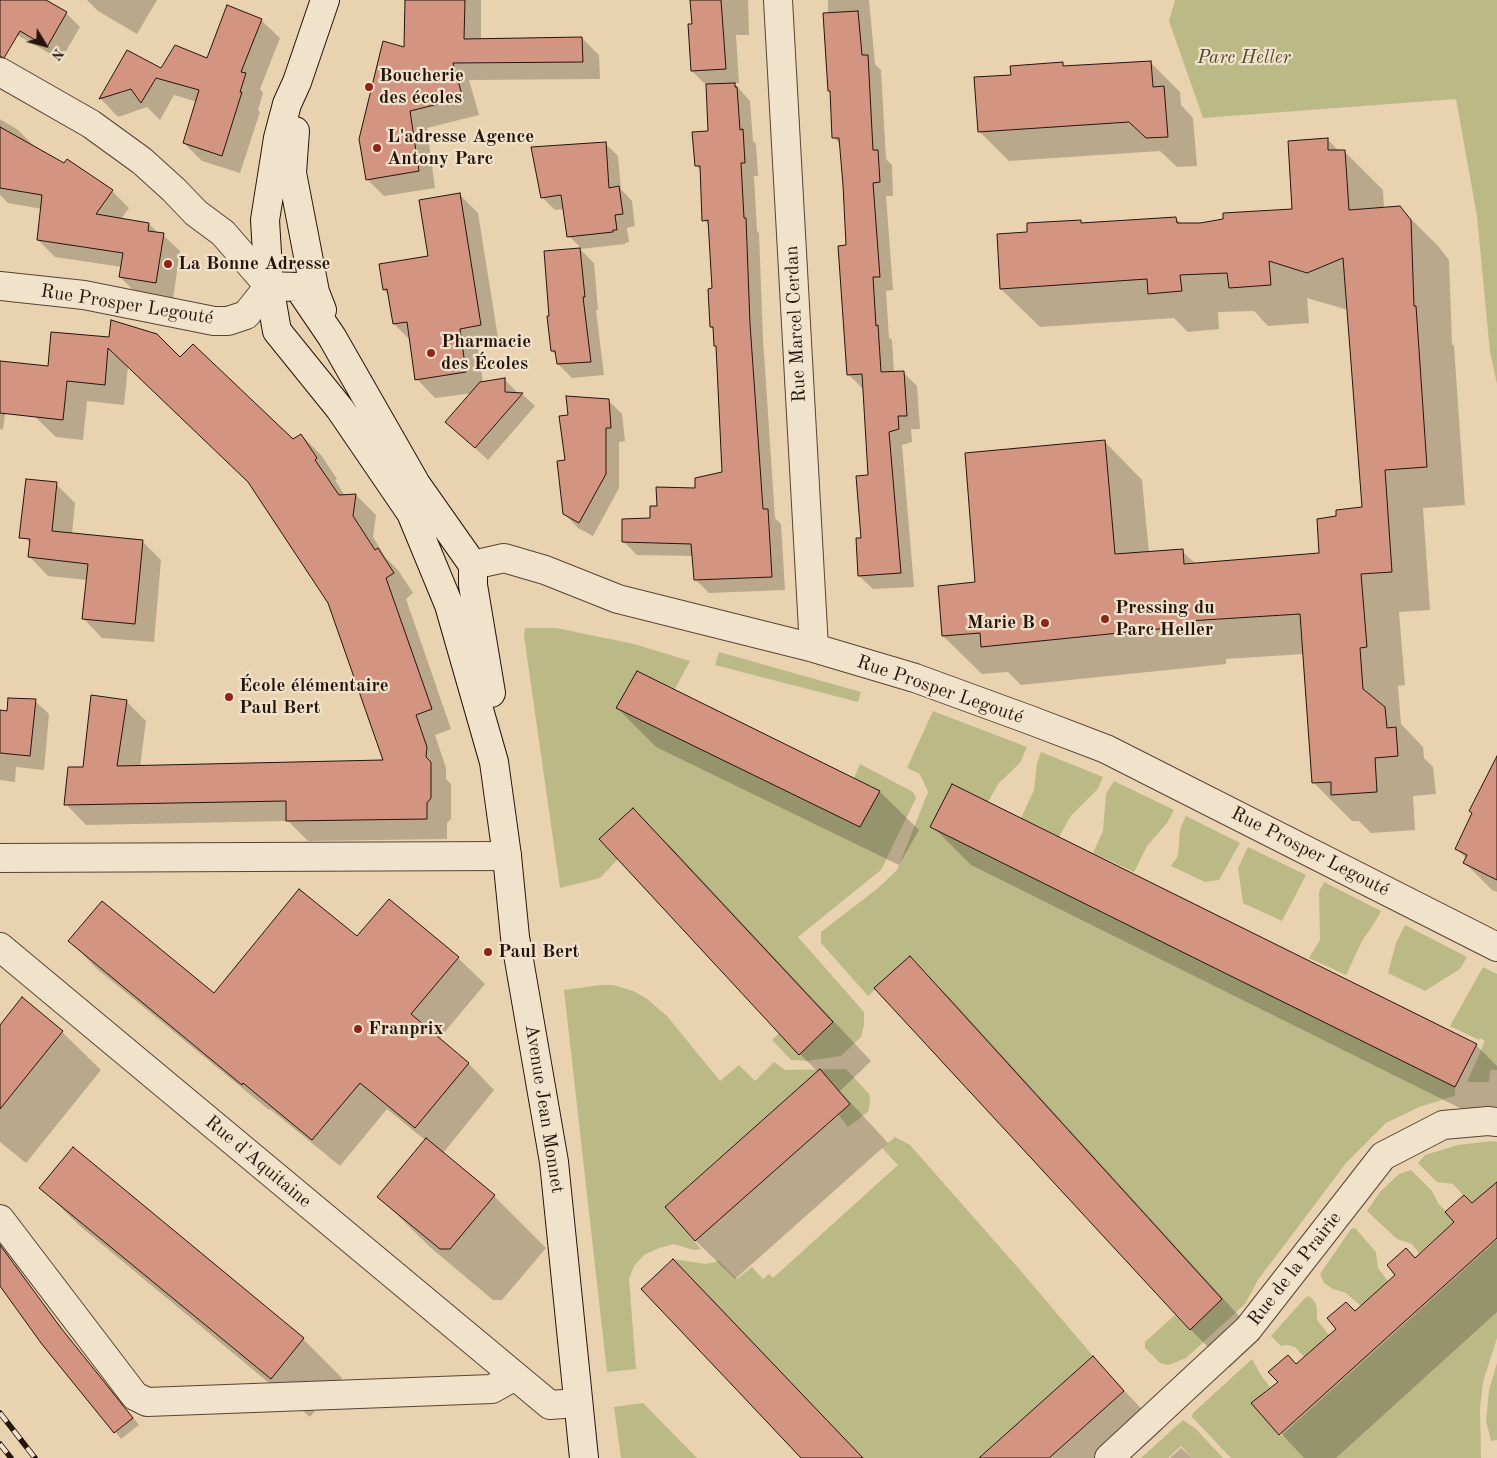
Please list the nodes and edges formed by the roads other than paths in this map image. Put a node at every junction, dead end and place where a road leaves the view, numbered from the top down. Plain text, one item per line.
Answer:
1 (325, 0) edge
2 (778, 0) edge
3 (0, 72) edge
4 (297, 82) junction
5 (0, 286) edge
6 (269, 286) junction
7 (332, 337) junction
8 (393, 466) junction
9 (473, 565) junction
10 (446, 599) junction
11 (814, 648) junction
12 (494, 762) junction
13 (507, 856) junction
14 (0, 858) edge
15 (0, 947) edge
16 (1497, 947) edge
17 (1497, 1122) edge
18 (0, 1219) edge
19 (515, 1376) junction
20 (578, 1403) junction
21 (584, 1458) edge
22 (1109, 1458) edge

1 - 4 street
2 - 11 street, Rue Marcel Cerdan
3 - 6 street
4 - 6 street
4 - 7 street
5 - 6 street, Rue Prosper Legouté
6 - 7 street
6 - 8 street
7 - 8 street
8 - 9 street
8 - 10 street
9 - 10 street
9 - 11 street, Rue Prosper Legouté
9 - 12 street, Avenue Jean Monnet
10 - 12 street, Avenue Jean Monnet
11 - 16 street, Rue Prosper Legouté
12 - 13 street, Avenue Jean Monnet
13 - 14 street
13 - 20 street, Avenue Jean Monnet
15 - 19 street, Rue d'Aquitaine
17 - 22 street, Rue de la Prairie
18 - 19 street
19 - 20 street, Rue d'Aquitaine
20 - 21 street, Avenue Jean Monnet

